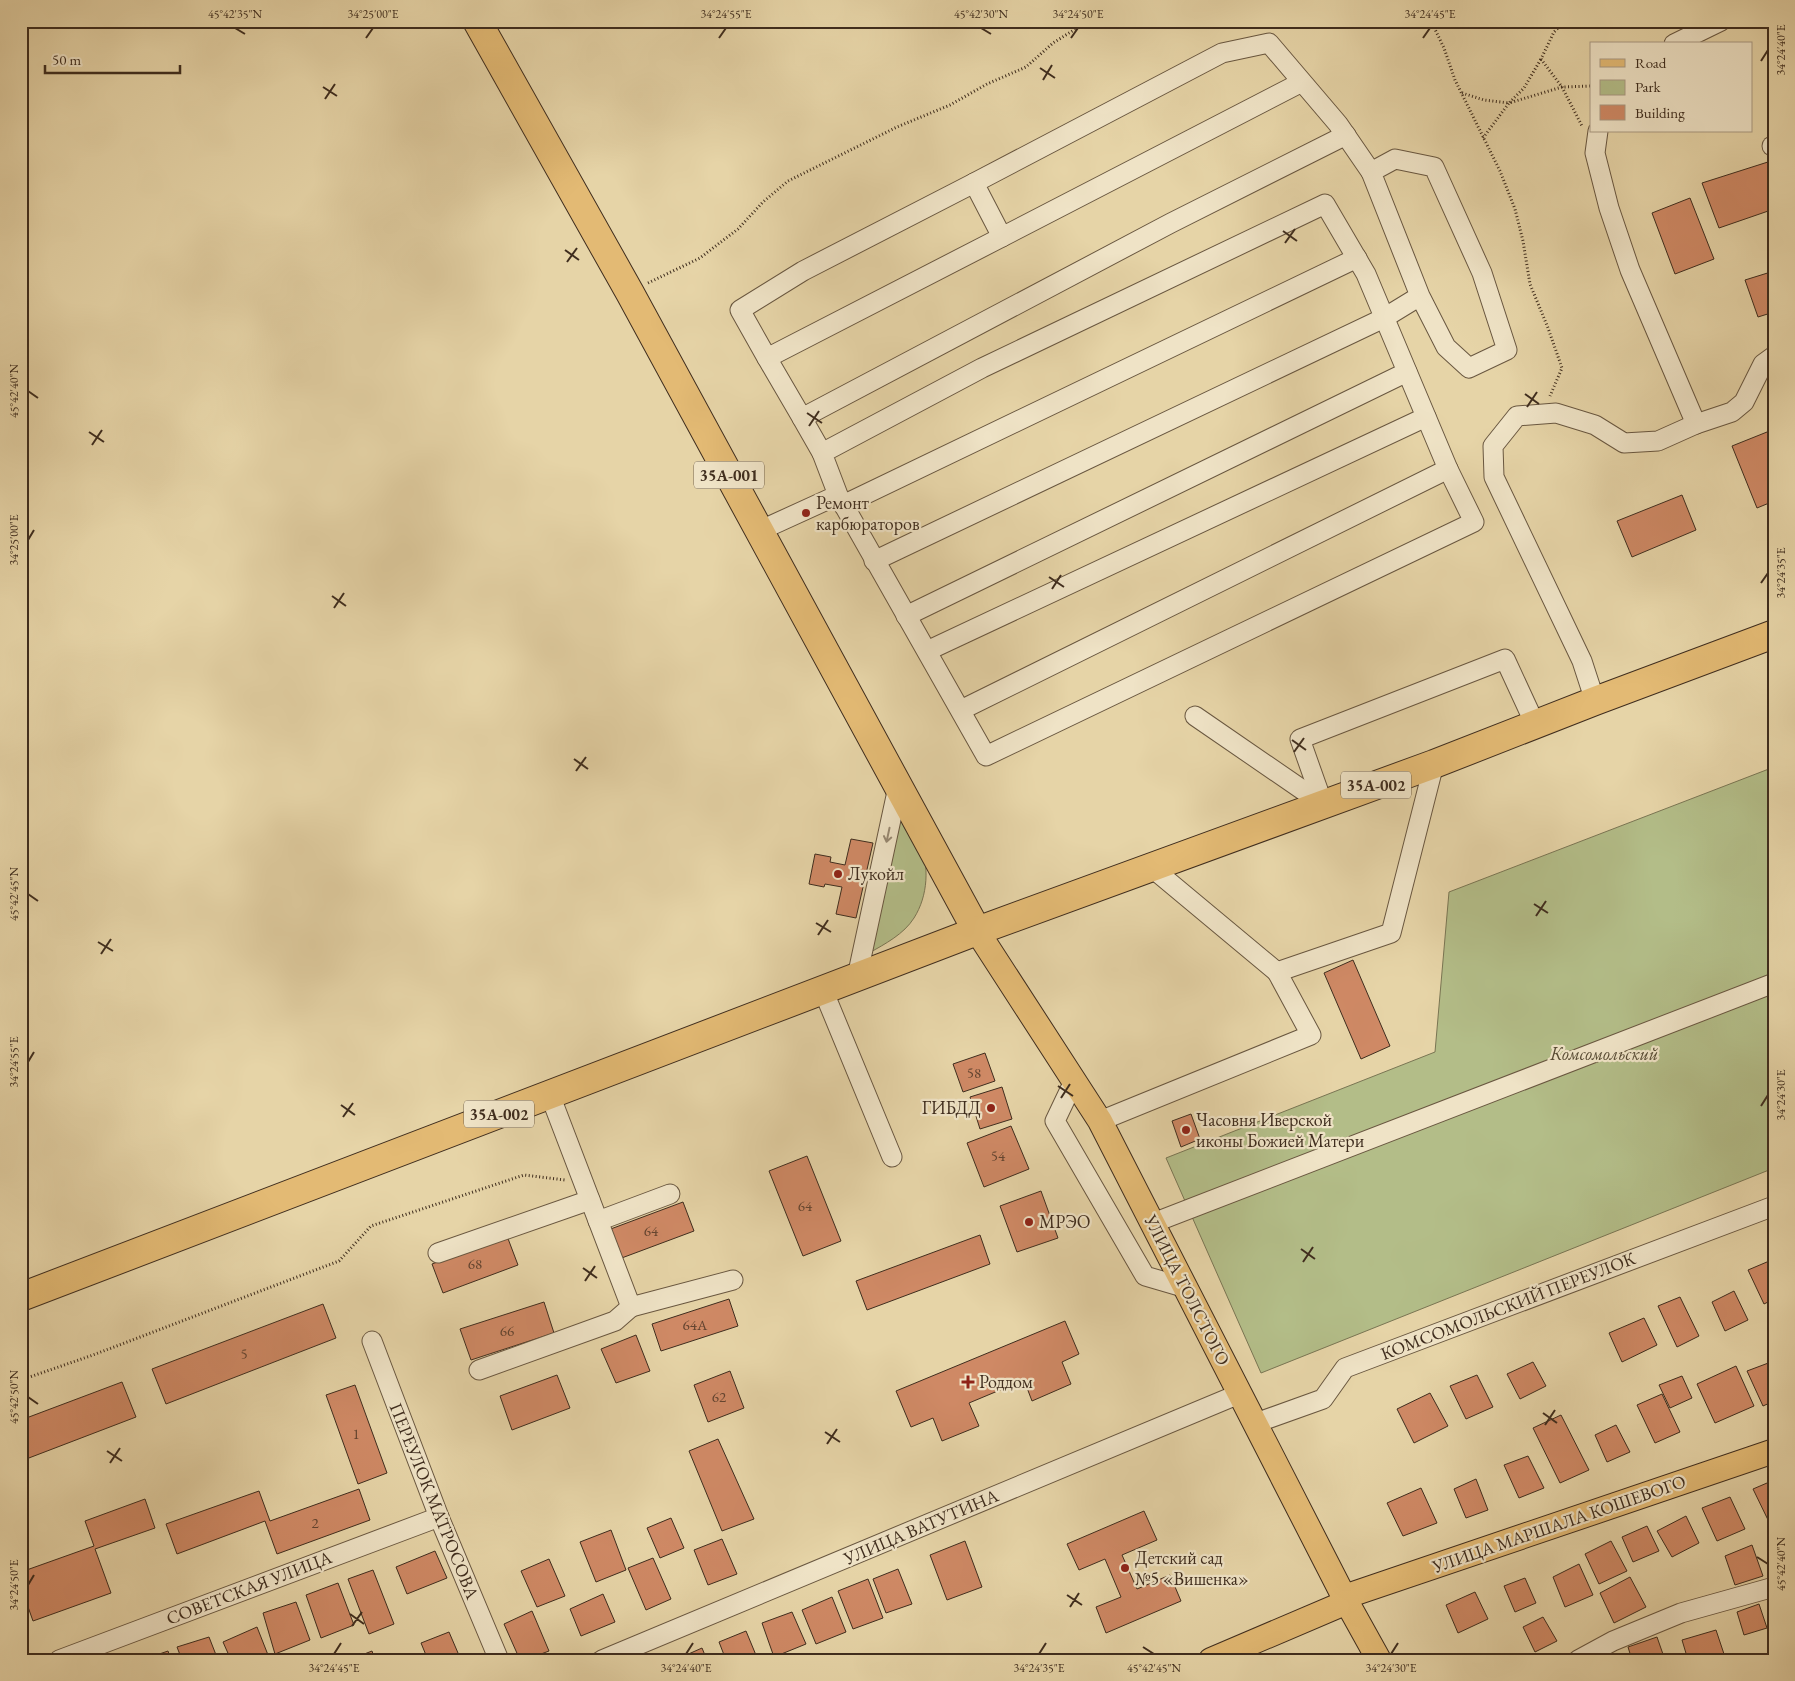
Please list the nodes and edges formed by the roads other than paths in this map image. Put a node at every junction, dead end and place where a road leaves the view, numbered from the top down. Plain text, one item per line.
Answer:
1 (477, 21) edge
2 (1721, 21) edge
3 (1678, 42) edge
4 (1302, 82) junction
5 (1598, 132) edge
6 (1346, 135) junction
7 (1371, 172) junction
8 (974, 183) junction
9 (1002, 237) junction
10 (1356, 258) junction
11 (1420, 296) junction
12 (1384, 318) junction
13 (1774, 356) edge
14 (767, 358) junction
15 (1407, 372) junction
16 (1426, 417) junction
17 (802, 418) junction
18 (1696, 424) junction
19 (822, 453) junction
20 (1448, 469) junction
21 (840, 500) junction
22 (759, 530) junction
23 (874, 561) junction
24 (906, 616) junction
25 (1774, 634) edge
26 (927, 651) junction
27 (1595, 701) junction
28 (961, 710) junction
29 (1195, 716) dead end
30 (1535, 724) junction
31 (1434, 764) junction
32 (898, 788) junction
33 (1323, 804) junction
34 (1150, 867) junction
35 (977, 931) junction
36 (1277, 972) junction
37 (858, 977) junction
38 (1774, 983) edge
39 (823, 990) junction
40 (1074, 1081) junction
41 (550, 1095) junction
42 (1100, 1121) junction
43 (892, 1157) dead end
44 (670, 1194) dead end
45 (590, 1200) junction
46 (1774, 1206) edge
47 (598, 1221) junction
48 (1152, 1223) junction
49 (438, 1253) dead end
50 (733, 1280) dead end
51 (1186, 1288) junction
52 (21, 1297) edge
53 (631, 1307) junction
54 (372, 1341) dead end
55 (479, 1370) dead end
56 (1240, 1394) junction
57 (1256, 1423) junction
58 (1774, 1452) edge
59 (439, 1517) junction
60 (1774, 1586) edge
61 (1346, 1600) junction
62 (59, 1660) edge
63 (499, 1660) edge
64 (602, 1660) edge
65 (1211, 1660) edge
66 (1379, 1660) edge
67 (1578, 1660) edge

1 - 22 highway, 35А-001
2 - 3 street
4 - 6 street
4 - 8 street
4 - 9 street
5 - 18 street
6 - 7 street
6 - 17 street
7 - 11 street
7 - 11 street
8 - 9 street
8 - 14 street
9 - 14 street
10 - 12 street
10 - 19 street
10 - 21 street
11 - 12 street
12 - 15 street
12 - 23 street
13 - 18 street
14 - 17 street
15 - 16 street
15 - 24 street
16 - 20 street
16 - 26 street
17 - 19 street
18 - 27 street
19 - 21 street
20 - 28 street
20 - 28 street
21 - 22 street
21 - 23 street
22 - 32 highway, 35А-001
23 - 24 street
24 - 26 street
25 - 27 highway, 35А-002
26 - 28 street
27 - 30 highway, 35А-002
29 - 33 street
30 - 31 highway, 35А-002
30 - 33 street
31 - 33 highway, 35А-002
31 - 36 street
32 - 35 highway, 35А-001
32 -> 37 street
33 - 34 highway, 35А-002
34 - 35 highway, 35А-002
34 - 36 street
35 - 37 highway, 35А-002
35 - 40 main road, УЛИЦА ТОЛСТОГО
36 - 42 street
37 - 39 highway, 35А-002
38 - 48 street
39 - 41 highway, 35А-002
39 - 43 street
40 - 42 main road, УЛИЦА ТОЛСТОГО
40 - 51 street
41 - 45 street
41 - 52 highway, 35А-002
42 - 48 main road, УЛИЦА ТОЛСТОГО
44 - 47 street
45 - 47 street
45 - 49 street
46 - 57 street, КОМСОМОЛЬСКИЙ ПЕРЕУЛОК
47 - 53 street
48 - 51 main road, УЛИЦА ТОЛСТОГО
50 - 53 street
51 - 56 main road, УЛИЦА ТОЛСТОГО
53 - 55 street
54 - 59 street, ПЕРЕУЛОК МАТРОСОВА
56 - 57 main road, УЛИЦА ТОЛСТОГО
56 - 64 street, УЛИЦА ВАТУТИНА
57 - 61 main road, УЛИЦА ТОЛСТОГО
58 - 61 main road, УЛИЦА МАРШАЛА КОШЕВОГО
59 - 62 street, СОВЕТСКАЯ УЛИЦА
59 - 63 street, ПЕРЕУЛОК МАТРОСОВА
60 - 67 street
61 - 65 main road, УЛИЦА МАРШАЛА КОШЕВОГО
61 - 66 main road, УЛИЦА ТОЛСТОГО

